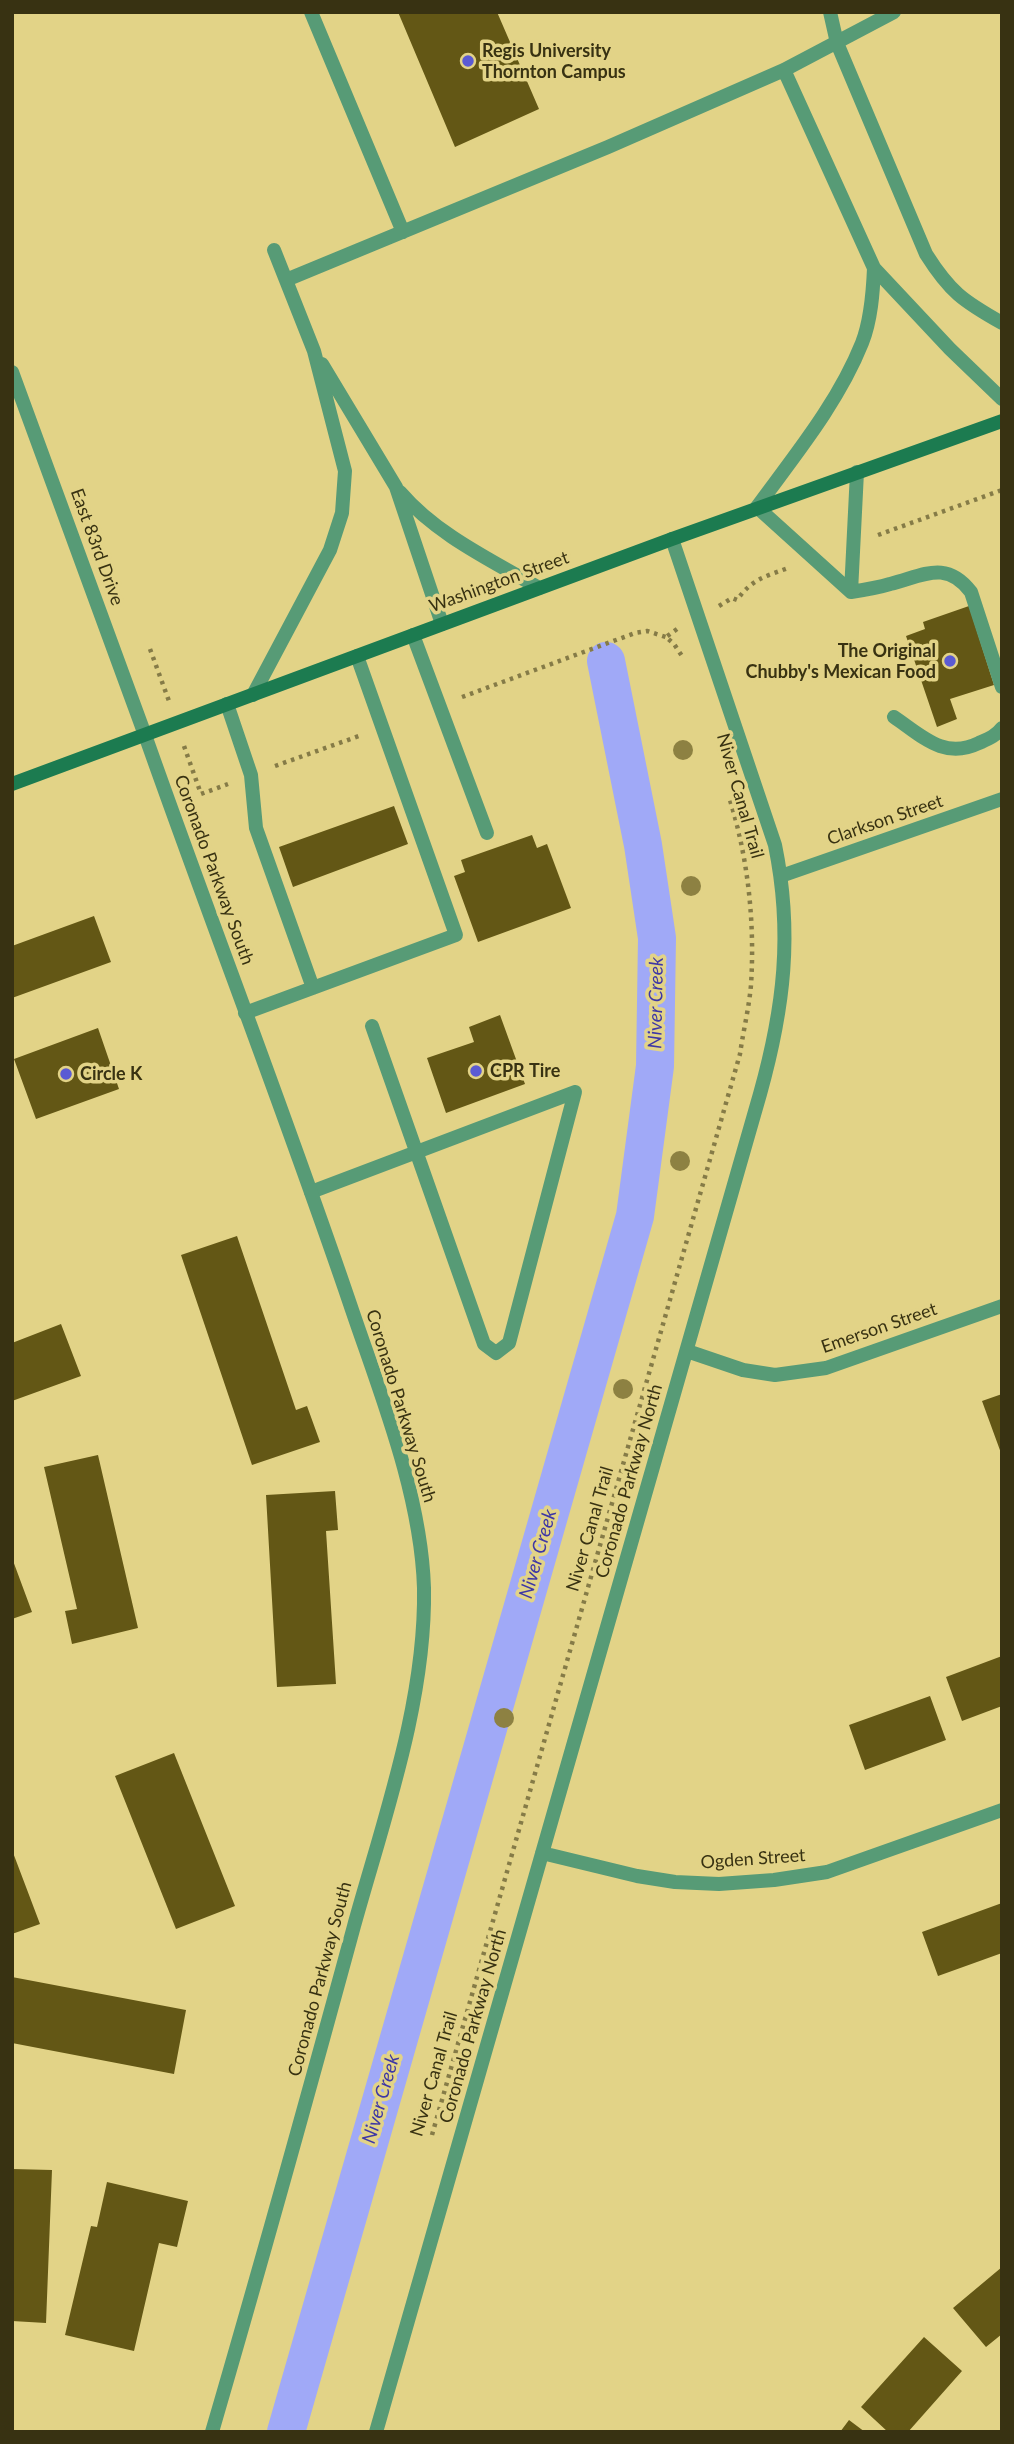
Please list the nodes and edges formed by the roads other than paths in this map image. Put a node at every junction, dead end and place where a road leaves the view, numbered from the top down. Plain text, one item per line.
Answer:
1 (311, 12) edge
2 (830, 12) edge
3 (894, 12) edge
4 (837, 43) junction
5 (784, 70) junction
6 (403, 232) junction
7 (274, 250) dead end
8 (874, 268) junction
9 (286, 280) junction
10 (1002, 323) edge
11 (314, 351) junction
12 (12, 372) edge
13 (1002, 399) edge
14 (27, 411) junction
15 (12, 416) edge
16 (1002, 421) edge
17 (857, 472) junction
18 (396, 487) junction
19 (757, 508) junction
20 (672, 539) junction
21 (539, 588) junction
22 (851, 592) junction
23 (442, 624) junction
24 (413, 635) junction
25 (357, 656) junction
26 (1002, 687) edge
27 (253, 695) junction
28 (227, 704) junction
29 (894, 717) dead end
30 (1002, 728) edge
31 (145, 735) junction
32 (12, 784) edge
33 (1002, 799) edge
34 (487, 833) dead end
35 (781, 877) junction
36 (313, 988) junction
37 (245, 1013) junction
38 (372, 1026) dead end
39 (417, 1152) junction
40 (311, 1192) junction
41 (1002, 1306) edge
42 (687, 1351) junction
43 (1002, 1810) edge
44 (542, 1853) junction
45 (212, 2432) edge
46 (376, 2432) edge

1 - 6 street
2 - 4 street
3 - 4 street
4 - 5 street
4 - 10 street
5 - 6 street
5 - 8 street
6 - 9 street
7 - 9 street
8 - 13 street
8 - 19 street
9 - 11 street
11 - 18 street
11 - 27 street
12 - 14 street, East 83rd Drive
14 - 15 street
14 - 31 street, East 83rd Drive
16 - 17 main road, Washington Street
17 - 19 main road, Washington Street
17 - 22 street
18 - 21 street
18 - 23 street
19 - 20 main road, Washington Street
19 - 22 street
20 - 21 main road, Washington Street
20 - 35 street, Coronado Parkway North
21 - 23 main road, Washington Street
22 - 26 street
23 - 24 main road, Washington Street
24 - 25 main road, Washington Street
24 - 34 street
25 - 27 main road, Washington Street
25 - 36 street
27 - 28 main road, Washington Street
28 - 31 main road, Washington Street
28 - 36 street
29 - 30 street
31 - 32 main road, Washington Street
31 - 37 street, Coronado Parkway South
33 - 35 street, Clarkson Street
35 - 42 street, Coronado Parkway North
36 - 37 street
37 - 40 street, Coronado Parkway South
38 - 39 street
39 - 39 street
39 - 40 street
40 - 45 street, Coronado Parkway South
41 - 42 street, Emerson Street
42 - 44 street, Coronado Parkway North
43 - 44 street, Ogden Street
44 - 46 street, Coronado Parkway North

